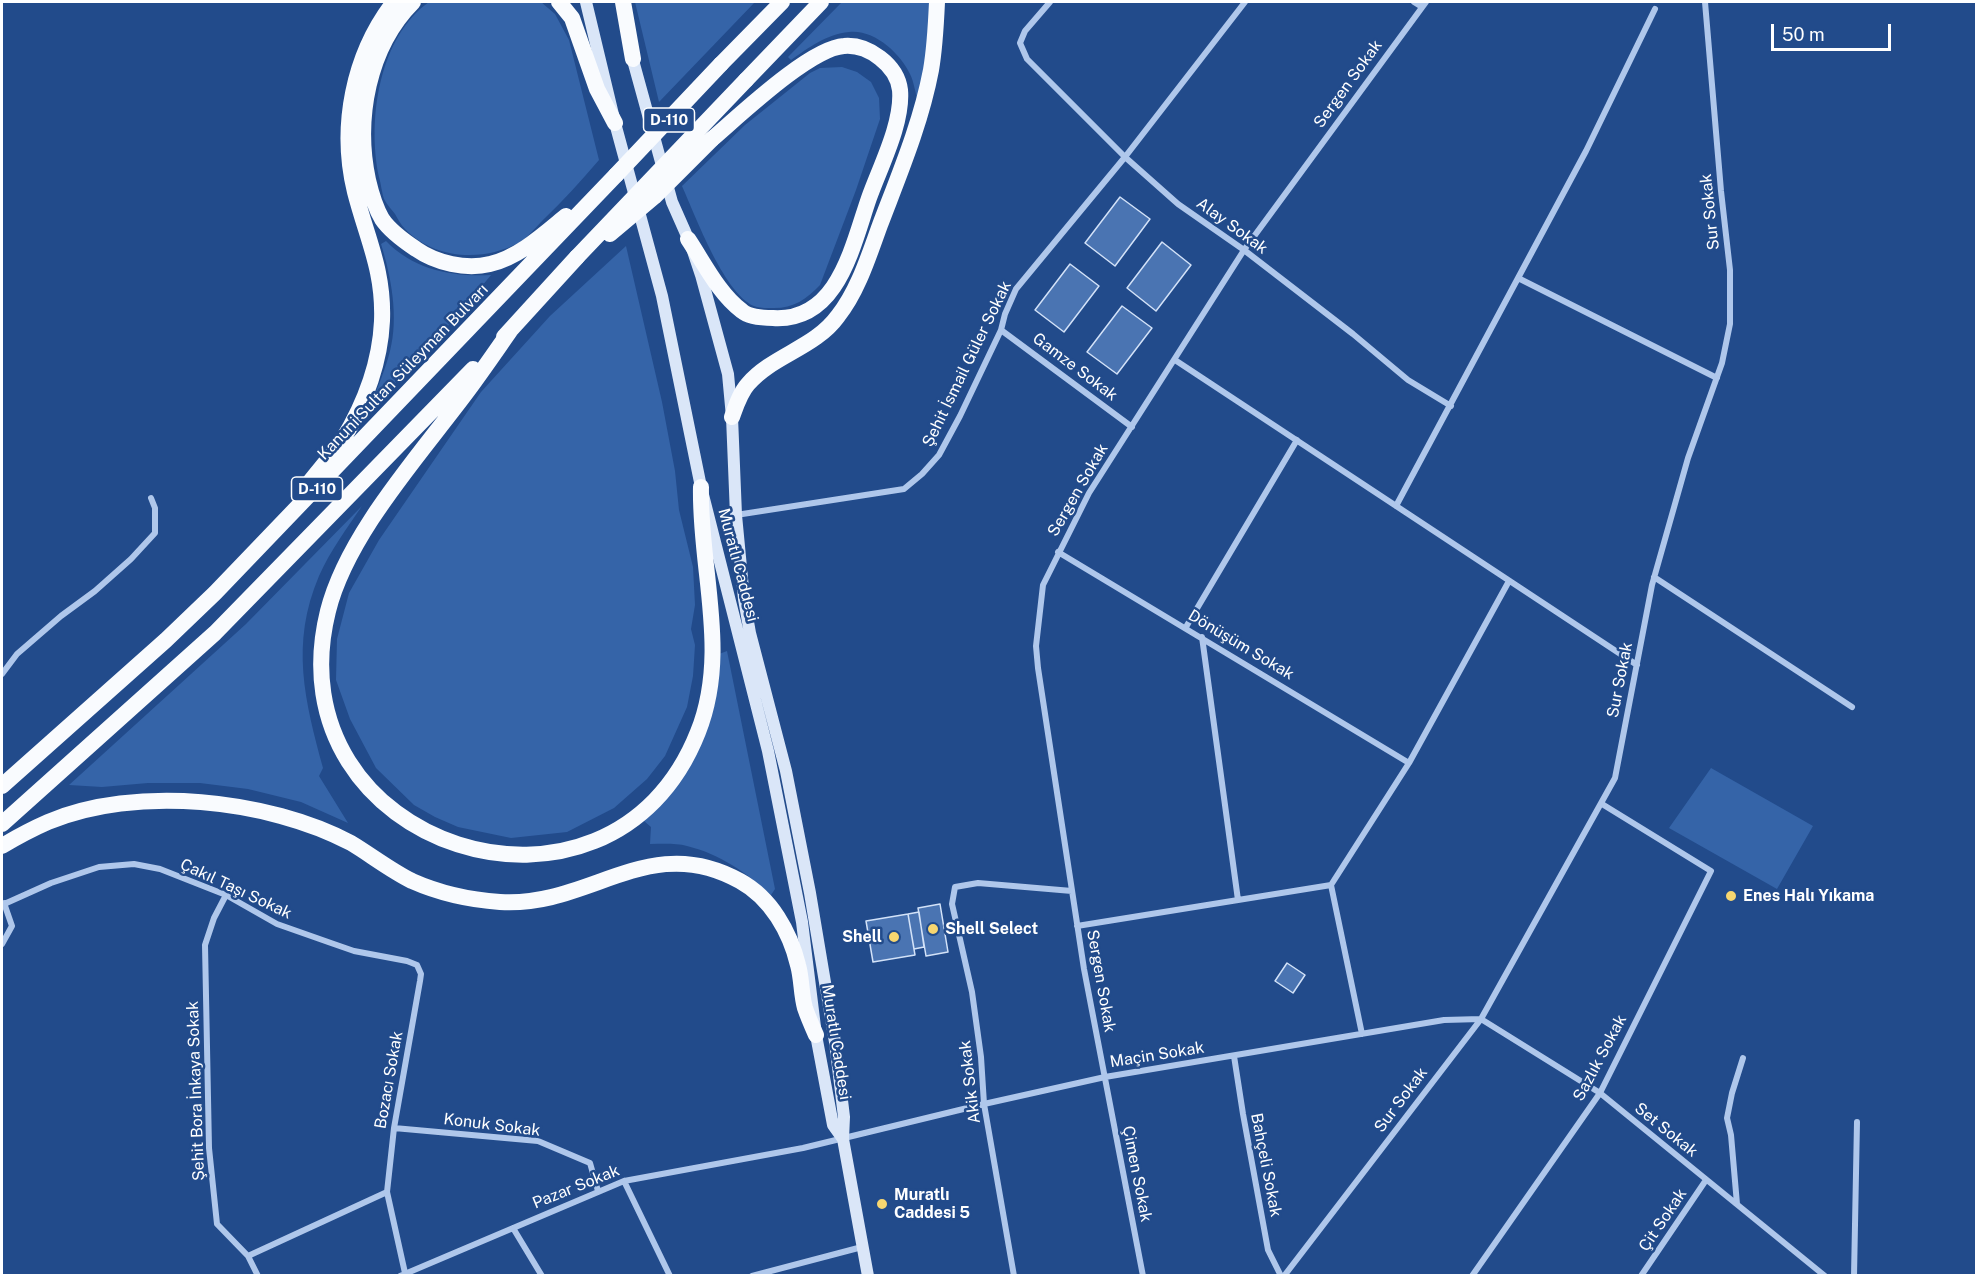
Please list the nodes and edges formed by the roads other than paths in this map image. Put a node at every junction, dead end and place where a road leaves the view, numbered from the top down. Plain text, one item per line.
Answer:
1 (394, 2) edge
2 (413, 2) edge
3 (559, 2) edge
4 (586, 2) edge
5 (615, 2) edge
6 (623, 2) edge
7 (766, 2) edge
8 (782, 2) edge
9 (821, 2) edge
10 (937, 2) edge
11 (1050, 2) edge
12 (1245, 2) edge
13 (1413, 2) edge
14 (1705, 2) edge
15 (1424, 4) edge
16 (1655, 9) dead end
17 (633, 59) junction
18 (722, 64) junction
19 (615, 123) junction
20 (1125, 158) junction
21 (616, 175) junction
22 (688, 239) junction
23 (1244, 250) junction
24 (577, 257) junction
25 (1518, 278) junction
26 (1001, 330) junction
27 (510, 331) junction
28 (1175, 360) junction
29 (1717, 378) junction
30 (1451, 406) junction
31 (732, 417) junction
32 (1132, 427) junction
33 (1297, 440) junction
34 (701, 487) junction
35 (152, 498) dead end
36 (1396, 506) junction
37 (736, 516) junction
38 (285, 522) junction
39 (1058, 552) junction
40 (1654, 577) junction
41 (1509, 581) junction
42 (1186, 627) junction
43 (1202, 637) junction
44 (1637, 665) junction
45 (2, 674) edge
46 (1852, 707) dead end
47 (1409, 763) junction
48 (2, 786) edge
49 (1602, 804) junction
50 (2, 824) edge
51 (2, 846) edge
52 (1331, 885) junction
53 (1072, 891) junction
54 (225, 895) junction
55 (1238, 900) junction
56 (3, 904) edge
57 (1077, 926) junction
58 (2, 944) edge
59 (421, 974) joint
60 (1480, 1019) junction
61 (1362, 1034) junction
62 (816, 1035) junction
63 (1234, 1056) junction
64 (1743, 1058) dead end
65 (1105, 1077) junction
66 (1600, 1093) junction
67 (984, 1104) junction
68 (1857, 1122) dead end
69 (394, 1128) junction
70 (843, 1139) junction
71 (1706, 1180) junction
72 (624, 1181) junction
73 (598, 1191) junction
74 (387, 1192) junction
75 (1737, 1204) junction
76 (513, 1228) junction
77 (863, 1247) junction
78 (248, 1256) junction
79 (402, 1274) edge
80 (258, 1275) edge
81 (542, 1275) edge
82 (670, 1275) edge
83 (753, 1275) edge
84 (868, 1275) edge
85 (1014, 1275) edge
86 (1143, 1275) edge
87 (1283, 1275) edge
88 (1472, 1275) edge
89 (1641, 1275) edge
90 (1825, 1275) edge
91 (1854, 1275) edge

1 - 38 highway
2 - 21 highway
3 - 19 highway
4 - 19 main road, Muratlı Caddesi
5 - 17 main road, Muratlı Caddesi
6 - 17 highway
7 - 18 highway
8 - 18 highway, D-110
9 - 24 highway, D-110, bridge
10 - 31 highway
11 - 20 street, Alay Sokak
12 - 20 street, Şehit İsmail Güler Sokak
13 - 15 street
14 - 29 street, Sur Sokak
15 - 23 street, Sergen Sokak
16 - 25 street
17 - 22 main road, Muratlı Caddesi
18 - 21 highway, D-110, bridge
19 - 34 main road, Muratlı Caddesi
20 - 23 street, Alay Sokak
20 - 26 street, Şehit İsmail Güler Sokak
21 - 38 highway, Kanuni Sultan Süleyman Bulvarı / D-110
22 - 24 highway, bridge
22 - 31 main road, Muratlı Caddesi
23 - 28 street, Sergen Sokak
23 - 30 street, Alay Sokak
24 - 27 highway, D-110
25 - 29 street
25 - 30 street
26 - 32 street, Gamze Sokak
26 - 37 street, Şehit İsmail Güler Sokak
27 - 34 highway
27 - 50 highway, D-110
28 - 32 street, Sergen Sokak
28 - 33 street
29 - 40 street, Sur Sokak
30 - 36 street
31 - 37 main road, Muratlı Caddesi
32 - 39 street, Sergen Sokak
33 - 36 street
33 - 42 street
34 - 62 main road, Muratlı Caddesi
35 - 45 street
36 - 41 street
37 - 70 main road, Muratlı Caddesi
38 - 48 highway, Kanuni Sultan Süleyman Bulvarı / D-110
39 - 42 street, Dönüşüm Sokak
39 - 53 street, Sergen Sokak
40 - 44 street, Sur Sokak
40 - 46 street
41 - 44 street
41 - 47 street
42 - 43 street, Dönüşüm Sokak
43 - 47 street, Dönüşüm Sokak
43 - 55 street
44 - 49 street, Sur Sokak
47 - 52 street
49 - 60 street, Sur Sokak
49 - 66 street, Sazlık Sokak
51 - 62 highway
52 - 55 street
52 - 61 street
53 - 57 street, Sergen Sokak
53 - 67 street, Akik Sokak
54 - 56 street, Çakıl Taşı Sokak
54 - 59 street, Çakıl Taşı Sokak
54 - 78 street, Şehit Bora İnkaya Sokak
55 - 57 street
56 - 58 street
57 - 65 street, Sergen Sokak
59 - 69 street, Bozacı Sokak
60 - 61 street, Maçin Sokak
60 - 66 street, Set Sokak
60 - 87 street, Sur Sokak
61 - 63 street, Maçin Sokak
62 - 70 main road, Muratlı Caddesi
63 - 65 street, Maçin Sokak
63 - 87 street, Bahçeli Sokak
64 - 75 street
65 - 67 street, Maçin Sokak
65 - 86 street, Çimen Sokak
66 - 71 street, Set Sokak
66 - 88 street, Sazlık Sokak
67 - 70 street, Maçin Sokak
67 - 85 street, Akik Sokak
68 - 91 street
69 - 73 street, Konuk Sokak
69 - 74 street, Bozacı Sokak
70 - 72 street, Pazar Sokak
70 - 77 main road, Muratlı Caddesi
71 - 75 street, Set Sokak
71 - 89 street, Çit Sokak
72 - 73 street, Pazar Sokak
72 - 82 street
73 - 76 street, Pazar Sokak
74 - 78 street
74 - 79 street, Bozacı Sokak
75 - 90 street, Set Sokak
76 - 79 street, Pazar Sokak
76 - 81 street
77 - 83 street
77 - 84 main road, Muratlı Caddesi
78 - 80 street, Şehit Bora İnkaya Sokak

